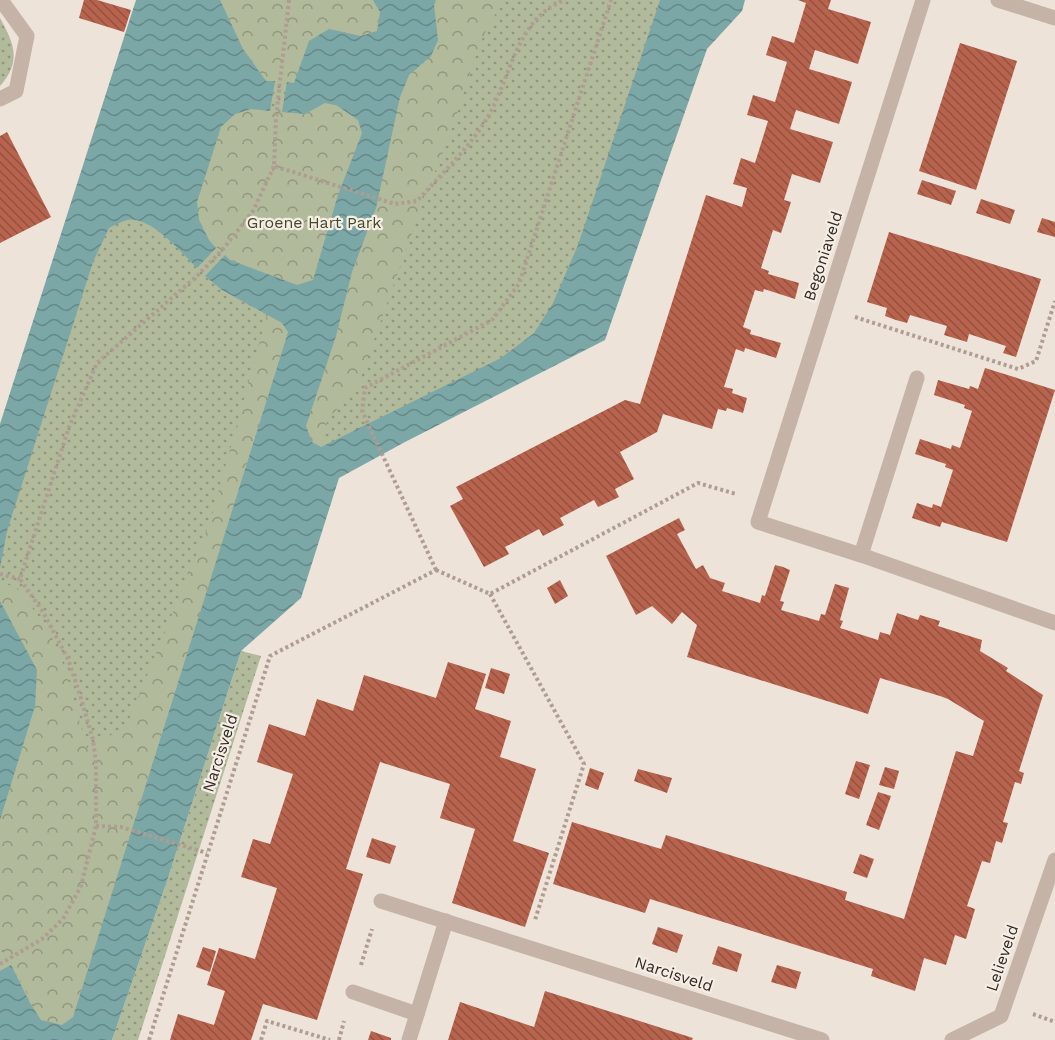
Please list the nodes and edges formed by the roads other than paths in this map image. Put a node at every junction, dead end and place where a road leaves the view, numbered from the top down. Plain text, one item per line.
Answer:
1 (1, 0) edge
2 (923, 0) edge
3 (998, 0) edge
4 (1055, 18) edge
5 (0, 99) edge
6 (916, 378) dead end
7 (861, 555) junction
8 (1055, 623) edge
9 (1055, 860) edge
10 (381, 901) dead end
11 (446, 921) junction
12 (353, 992) dead end
13 (417, 1014) junction
14 (410, 1040) edge
15 (822, 1040) edge
16 (952, 1040) edge

1 - 5 street
2 - 7 street, Begoniaveld
3 - 4 street
6 - 7 street
7 - 8 street
9 - 16 street, Lelieveld
10 - 11 street, Narcisveld
11 - 13 street
11 - 15 street, Narcisveld
12 - 13 street
13 - 14 street

